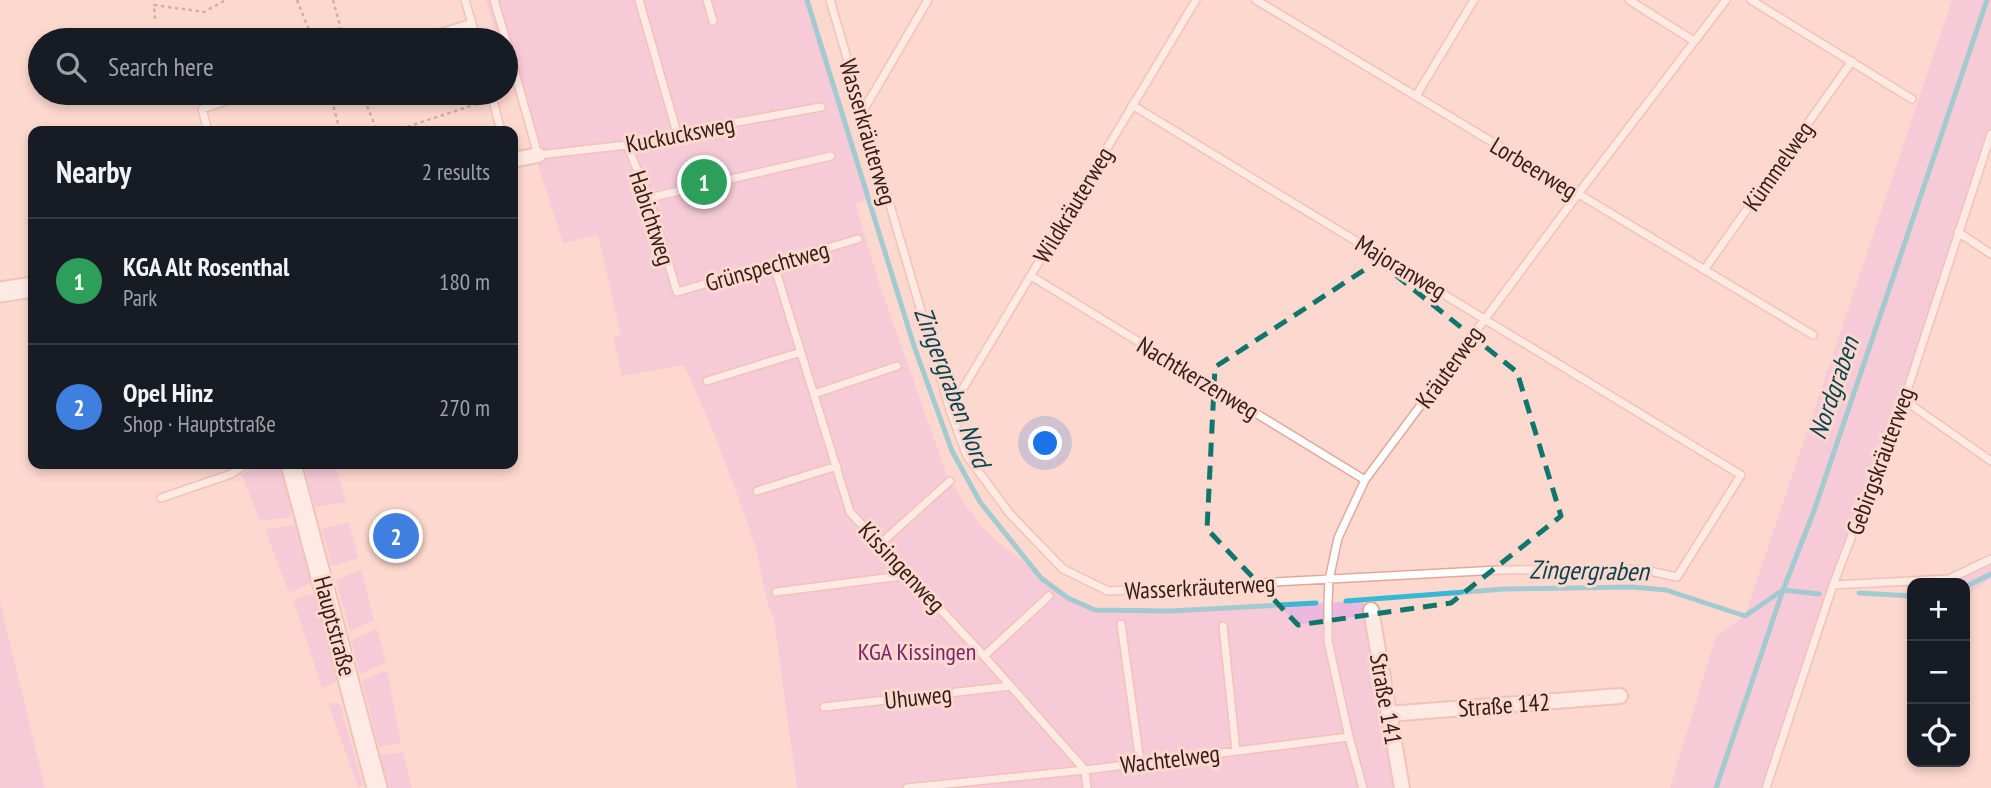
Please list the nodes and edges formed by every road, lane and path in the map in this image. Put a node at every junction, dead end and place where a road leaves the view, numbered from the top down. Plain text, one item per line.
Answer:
1 (226, 0) edge
2 (297, 0) edge
3 (333, 0) edge
4 (465, 0) edge
5 (494, 0) edge
6 (639, 0) edge
7 (708, 0) edge
8 (830, 0) edge
9 (928, 0) edge
10 (1196, 0) edge
11 (1256, 0) edge
12 (1474, 0) edge
13 (1629, 0) edge
14 (1726, 0) edge
15 (1751, 0) edge
16 (155, 19) dead end
17 (713, 21) dead end
18 (472, 23) junction
19 (308, 28) edge
20 (341, 28) edge
21 (456, 28) edge
22 (473, 28) edge
23 (502, 28) edge
24 (1694, 41) junction
25 (1852, 61) junction
26 (518, 83) edge
27 (1416, 96) junction
28 (1912, 99) dead end
29 (214, 105) edge
30 (333, 105) edge
31 (367, 105) edge
32 (469, 105) edge
33 (494, 105) edge
34 (1132, 105) junction
35 (821, 107) dead end
36 (863, 111) junction
37 (207, 126) edge
38 (340, 126) edge
39 (375, 126) edge
40 (417, 126) edge
41 (500, 126) edge
42 (677, 133) junction
43 (1991, 134) edge
44 (626, 145) junction
45 (538, 155) junction
46 (831, 156) dead end
47 (518, 159) edge
48 (1578, 194) junction
49 (649, 198) junction
50 (1958, 232) junction
51 (858, 239) dead end
52 (1991, 254) edge
53 (774, 265) junction
54 (1704, 270) junction
55 (1031, 276) junction
56 (28, 288) edge
57 (0, 292) edge
58 (677, 292) joint
59 (1486, 317) junction
60 (1812, 335) dead end
61 (801, 352) junction
62 (897, 366) dead end
63 (707, 381) dead end
64 (814, 394) junction
65 (1904, 400) junction
66 (950, 410) junction
67 (1991, 461) edge
68 (836, 466) junction
69 (238, 469) edge
70 (292, 469) edge
71 (1741, 475) joint
72 (1365, 480) junction
73 (950, 481) dead end
74 (757, 491) dead end
75 (161, 498) dead end
76 (881, 543) junction
77 (1991, 559) edge
78 (909, 575) junction
79 (1329, 580) junction
80 (1833, 585) junction
81 (776, 592) dead end
82 (1049, 596) dead end
83 (1371, 610) dead end
84 (1121, 624) dead end
85 (1223, 626) dead end
86 (984, 656) junction
87 (1011, 686) junction
88 (1620, 696) dead end
89 (824, 707) dead end
90 (1388, 714) junction
91 (1349, 737) junction
92 (1236, 751) junction
93 (1140, 762) junction
94 (1085, 769) junction
95 (377, 788) edge
96 (907, 788) edge
97 (1087, 788) edge
98 (1363, 788) edge
99 (1402, 788) edge
100 (1766, 788) edge

1 - 16 path
2 - 19 path
3 - 20 path
4 - 18 lane
5 - 23 lane
6 - 42 lane
7 - 17 lane
8 - 36 lane, Wasserkräuterweg
9 - 36 lane
10 - 34 lane, Wildkräuterweg
11 - 27 lane, Lorbeerweg
12 - 27 lane
13 - 24 lane
14 - 24 lane, Kräuterweg
15 - 25 lane
18 - 21 lane
18 - 22 lane
24 - 48 lane, Kräuterweg
25 - 28 lane
25 - 54 lane, Kümmelweg
26 - 45 lane
27 - 48 lane, Lorbeerweg
29 - 37 lane
30 - 38 path
31 - 39 path
32 - 40 path
33 - 41 lane
34 - 55 lane, Wildkräuterweg
34 - 59 lane, Majoranweg
35 - 42 lane, Kuckucksweg
36 - 66 lane, Wasserkräuterweg
42 - 44 lane, Kuckucksweg
43 - 50 lane, Gebirgskräuterweg
44 - 45 lane, Kuckucksweg
44 - 49 lane, Habichtweg
45 - 47 street
46 - 49 lane
48 - 54 lane, Lorbeerweg
48 - 59 lane, Kräuterweg
49 - 58 lane, Habichtweg
50 - 52 lane
50 - 65 lane, Gebirgskräuterweg
51 - 53 lane, Grünspechtweg
53 - 58 lane, Grünspechtweg
53 - 61 lane, Kissingenweg
54 - 60 lane, Lorbeerweg
55 - 66 lane, Wildkräuterweg
55 - 72 lane, Nachtkerzenweg
56 - 57 street
59 - 71 lane, Majoranweg
59 - 72 lane, Kräuterweg
61 - 63 lane
61 - 64 lane, Kissingenweg
62 - 64 lane
64 - 68 lane, Kissingenweg
65 - 67 lane
65 - 80 lane, Gebirgskräuterweg
66 - 79 lane, Wasserkräuterweg
68 - 74 lane
68 - 76 lane, Kissingenweg
69 - 75 lane
70 - 95 street, Hauptstraße
71 - 79 lane, Wasserkräuterweg
72 - 79 lane, Kräuterweg
73 - 76 lane
76 - 78 lane, Kissingenweg
77 - 80 lane
78 - 81 lane
78 - 86 lane, Kissingenweg
79 - 91 lane, Kräuterweg
80 - 100 lane, Gebirgskräuterweg
82 - 86 lane
83 - 90 street, Straße 141
84 - 93 lane
85 - 92 lane
86 - 87 lane, Kissingenweg
87 - 89 lane, Uhuweg
87 - 94 lane, Kissingenweg
88 - 90 street, Straße 142
90 - 99 street, Straße 141
91 - 92 lane, Wachtelweg
91 - 98 lane, Kräuterweg
92 - 93 lane, Wachtelweg
93 - 94 lane, Wachtelweg
94 - 96 lane, Wachtelweg
94 - 97 lane

